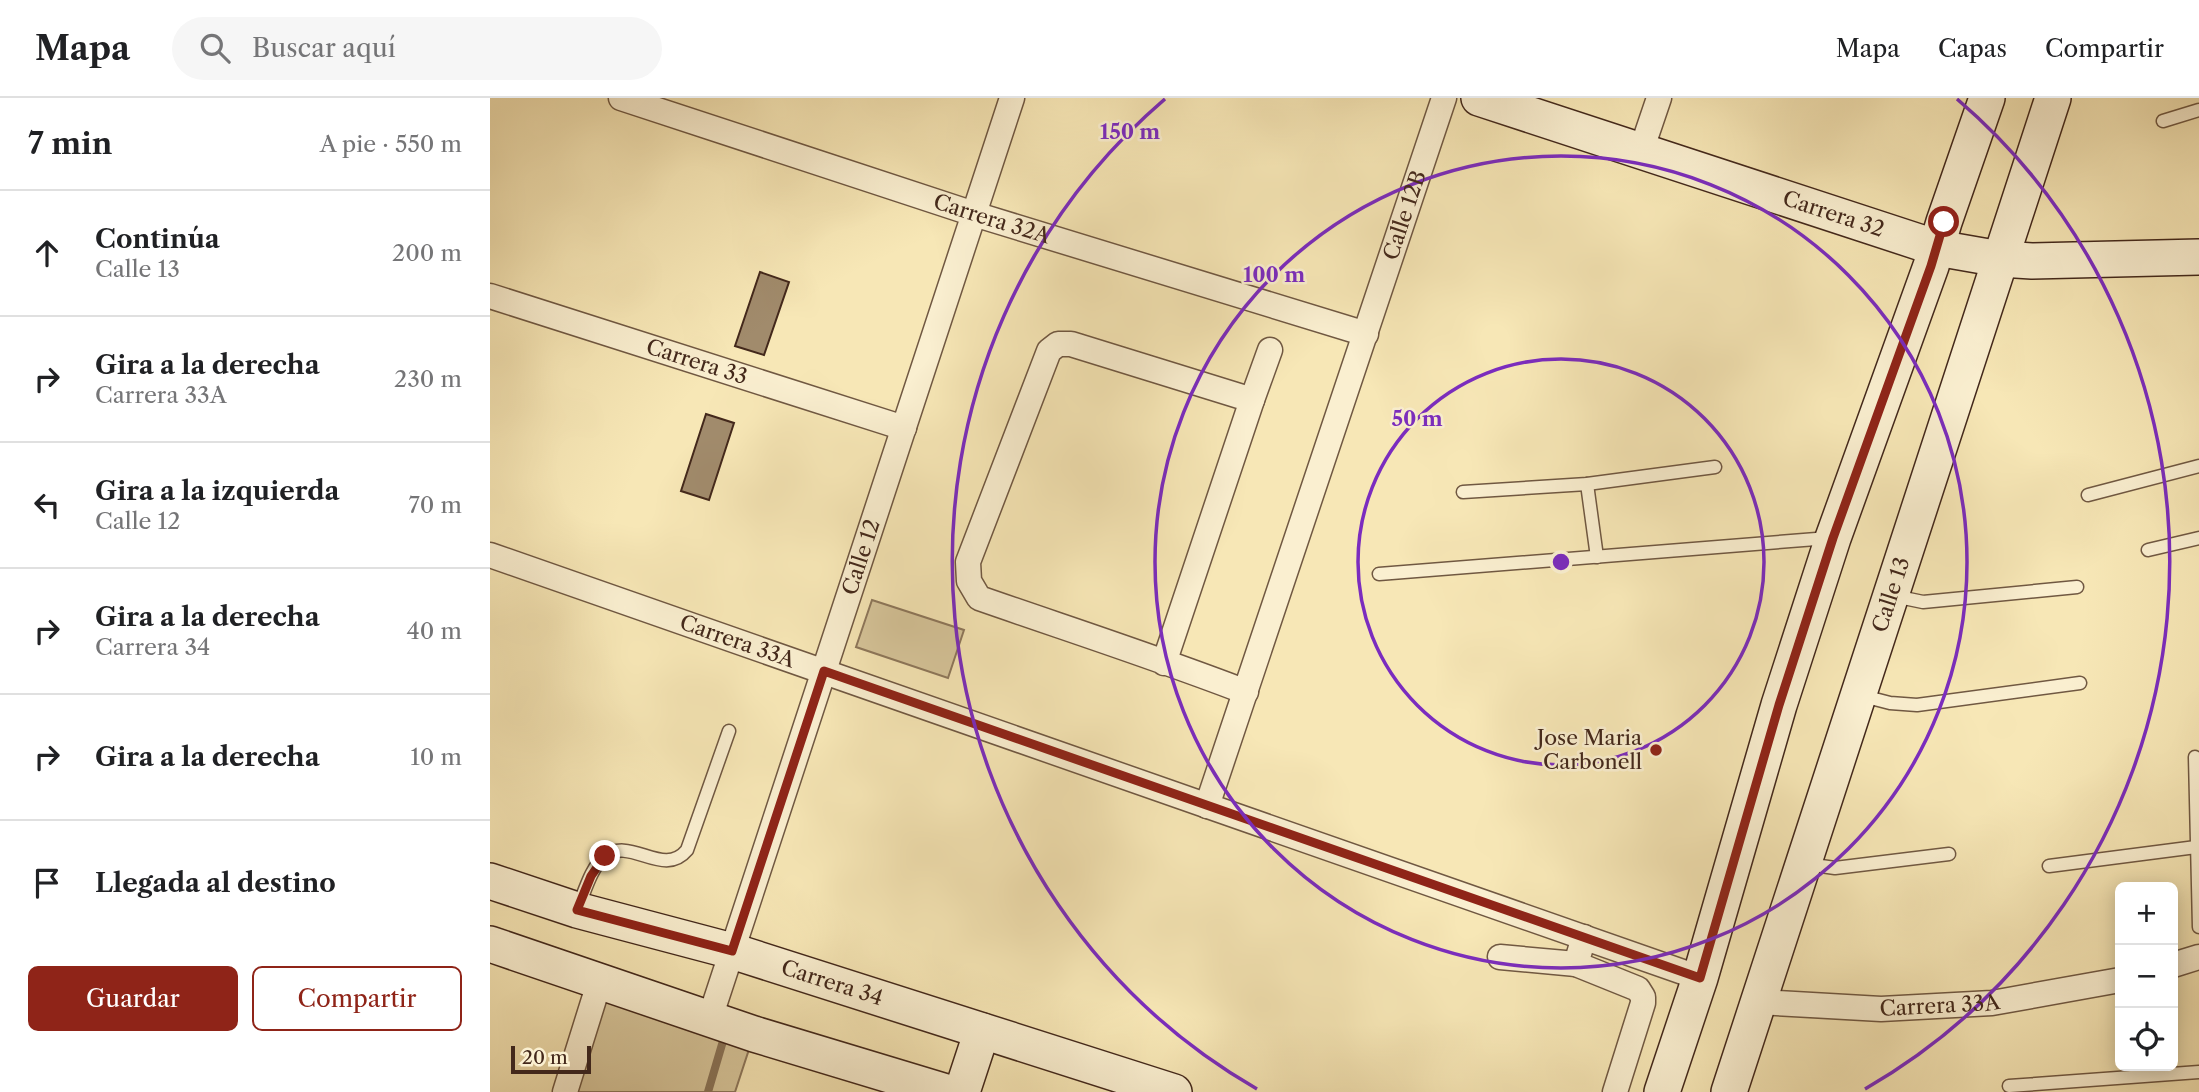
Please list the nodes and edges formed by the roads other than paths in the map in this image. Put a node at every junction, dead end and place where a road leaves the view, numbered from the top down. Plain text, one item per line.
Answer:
1 (621, 98) edge
2 (1012, 98) edge
3 (1444, 98) edge
4 (1479, 98) edge
5 (1659, 98) edge
6 (1987, 98) edge
7 (2053, 98) edge
8 (2199, 110) edge
9 (2163, 121) dead end
10 (1641, 151) junction
11 (974, 215) junction
12 (1937, 248) junction
13 (2199, 257) edge
14 (2000, 259) junction
15 (490, 296) edge
16 (1366, 334) junction
17 (1270, 350) dead end
18 (1252, 400) junction
19 (904, 428) junction
20 (2199, 466) edge
21 (1716, 467) dead end
22 (1587, 484) junction
23 (1463, 492) dead end
24 (2088, 495) dead end
25 (1833, 538) junction
26 (2199, 538) edge
27 (2148, 550) dead end
28 (490, 555) edge
29 (1597, 557) junction
30 (1380, 574) dead end
31 (2077, 587) dead end
32 (1891, 595) junction
33 (1164, 663) junction
34 (824, 671) junction
35 (2080, 683) dead end
36 (1245, 692) junction
37 (1858, 695) junction
38 (729, 731) dead end
39 (2195, 757) dead end
40 (1207, 806) junction
41 (2196, 847) junction
42 (1949, 855) dead end
43 (1804, 863) junction
44 (2049, 866) dead end
45 (490, 881) edge
46 (577, 910) junction
47 (2199, 927) edge
48 (1584, 937) junction
49 (490, 944) edge
50 (732, 951) junction
51 (1500, 957) dead end
52 (2199, 957) edge
53 (2178, 963) edge
54 (1576, 964) junction
55 (1700, 978) junction
56 (600, 980) junction
57 (2115, 980) edge
58 (1758, 1002) junction
59 (710, 1018) junction
60 (982, 1031) junction
61 (2199, 1072) edge
62 (2009, 1087) dead end
63 (565, 1092) edge
64 (946, 1092) edge
65 (961, 1092) edge
66 (1174, 1092) edge
67 (1615, 1092) edge
68 (1662, 1092) edge
69 (1729, 1092) edge

1 - 11 street, Carrera 32A
2 - 11 street, Calle 12
3 - 16 street, Calle 12B
4 - 10 main road, Carrera 32
5 - 10 street
6 - 12 main road
7 - 14 main road, Calle 13
8 - 9 lane
10 - 12 main road, Carrera 32
11 - 16 street, Carrera 32A
11 - 19 street, Calle 12
12 - 14 main road, Carrera 32
12 - 25 main road
13 - 14 main road, Carrera 32
14 - 32 main road, Calle 13
15 - 19 street, Carrera 33
16 - 36 street, Calle 12B
17 - 18 street
18 - 33 street
18 - 33 street
19 - 34 street, Calle 12
20 - 24 lane
21 - 22 lane
22 - 23 lane
22 - 29 lane
25 - 29 lane
25 - 55 main road
26 - 27 lane
28 - 34 street, Carrera 33A
29 - 30 lane
31 - 32 lane
32 - 37 main road, Calle 13
33 - 36 street
34 - 40 street, Carrera 33A
34 - 50 street, Calle 12
35 - 37 lane
36 - 40 street, Calle 12B
37 - 43 main road, Calle 13
38 - 46 lane
39 - 41 lane
40 - 48 street, Carrera 33A
41 - 44 lane
41 - 47 lane
42 - 43 lane
43 - 58 main road, Calle 13
45 - 46 main road, Carrera 34
46 - 50 main road, Carrera 34
48 - 54 street
48 - 55 street, Carrera 33A
49 - 56 main road
50 - 59 street, Calle 12
50 - 60 main road, Carrera 34
51 - 54 street
52 - 53 street
54 - 67 street
55 - 68 main road
56 - 59 main road
56 - 63 street
57 - 58 street, Carrera 33A
58 - 69 main road, Calle 13
59 - 64 main road
60 - 65 main road
60 - 66 main road, Carrera 34
61 - 62 lane

